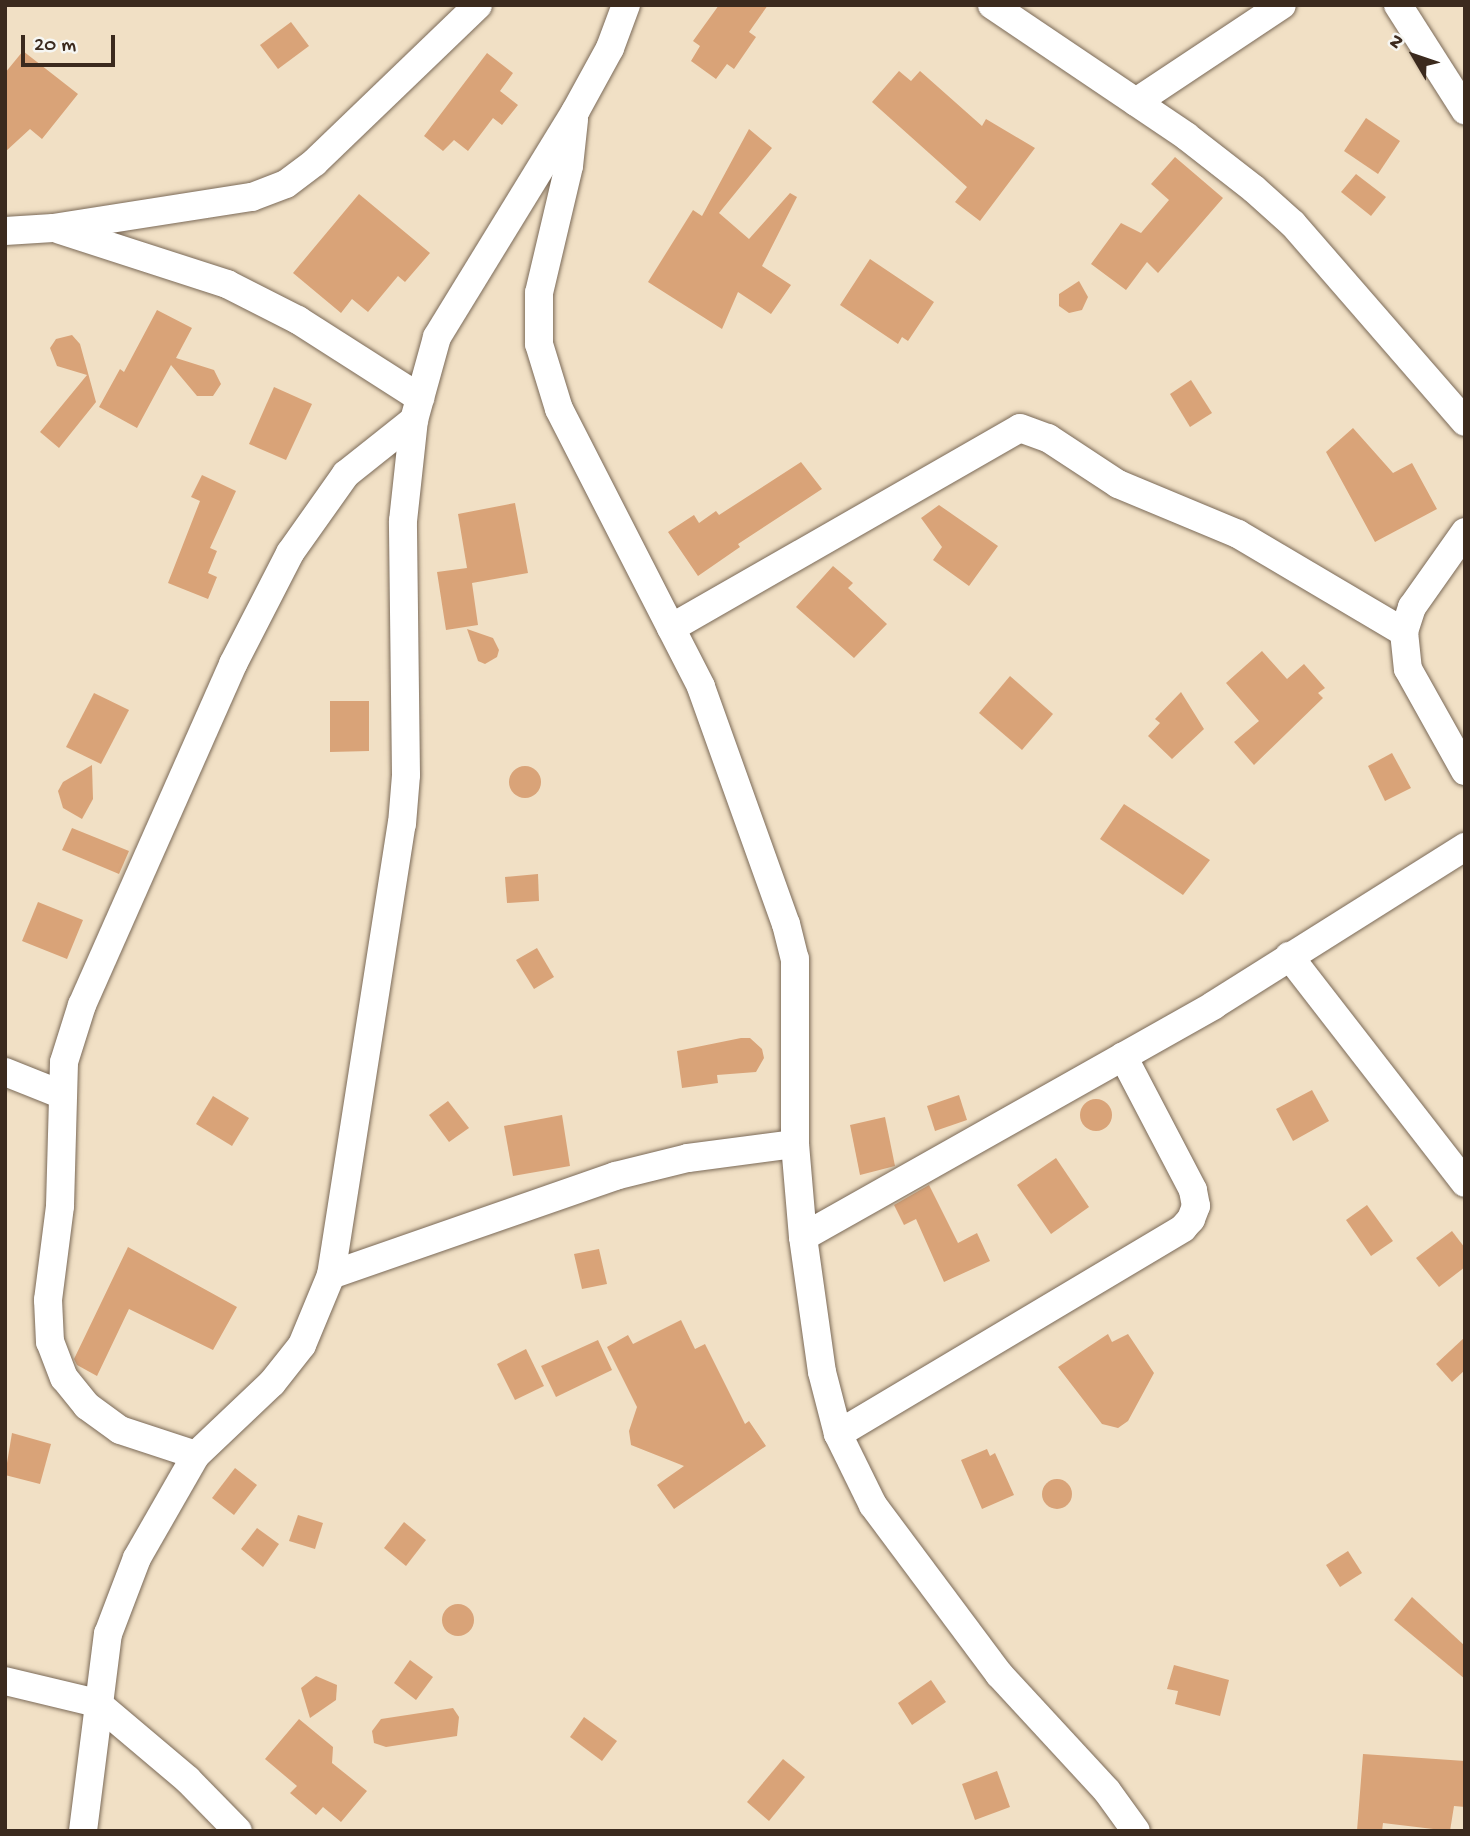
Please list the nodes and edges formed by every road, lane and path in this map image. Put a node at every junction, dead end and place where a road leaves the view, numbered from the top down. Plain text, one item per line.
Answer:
1 (478, 5) edge
2 (626, 5) edge
3 (992, 5) edge
4 (1282, 5) edge
5 (1398, 5) edge
6 (1136, 102) junction
7 (1465, 110) edge
8 (575, 112) junction
9 (53, 228) junction
10 (5, 231) edge
11 (417, 409) junction
12 (1465, 422) edge
13 (1465, 533) edge
14 (671, 628) junction
15 (1404, 632) junction
16 (1465, 771) edge
17 (1465, 847) edge
18 (1289, 956) junction
19 (1123, 1056) junction
20 (5, 1072) edge
21 (60, 1094) junction
22 (795, 1144) junction
23 (1465, 1183) edge
24 (803, 1237) junction
25 (331, 1275) junction
26 (838, 1434) junction
27 (196, 1455) junction
28 (5, 1681) edge
29 (97, 1703) junction
30 (83, 1831) edge
31 (238, 1831) edge
32 (1136, 1831) edge

1 - 9 street
2 - 8 street
3 - 6 street
4 - 6 street
5 - 7 street
6 - 12 street
8 - 11 street
8 - 14 street
9 - 10 street
9 - 11 street
11 - 21 street
11 - 25 street
13 - 15 street
14 - 15 street
14 - 22 street
15 - 16 street
17 - 18 street
18 - 19 street
18 - 23 street
19 - 24 street
19 - 26 street
20 - 21 street
21 - 27 street
22 - 24 street
22 - 25 street
24 - 26 street
25 - 27 street
26 - 32 street
27 - 29 street
28 - 29 street
29 - 30 street
29 - 31 street

